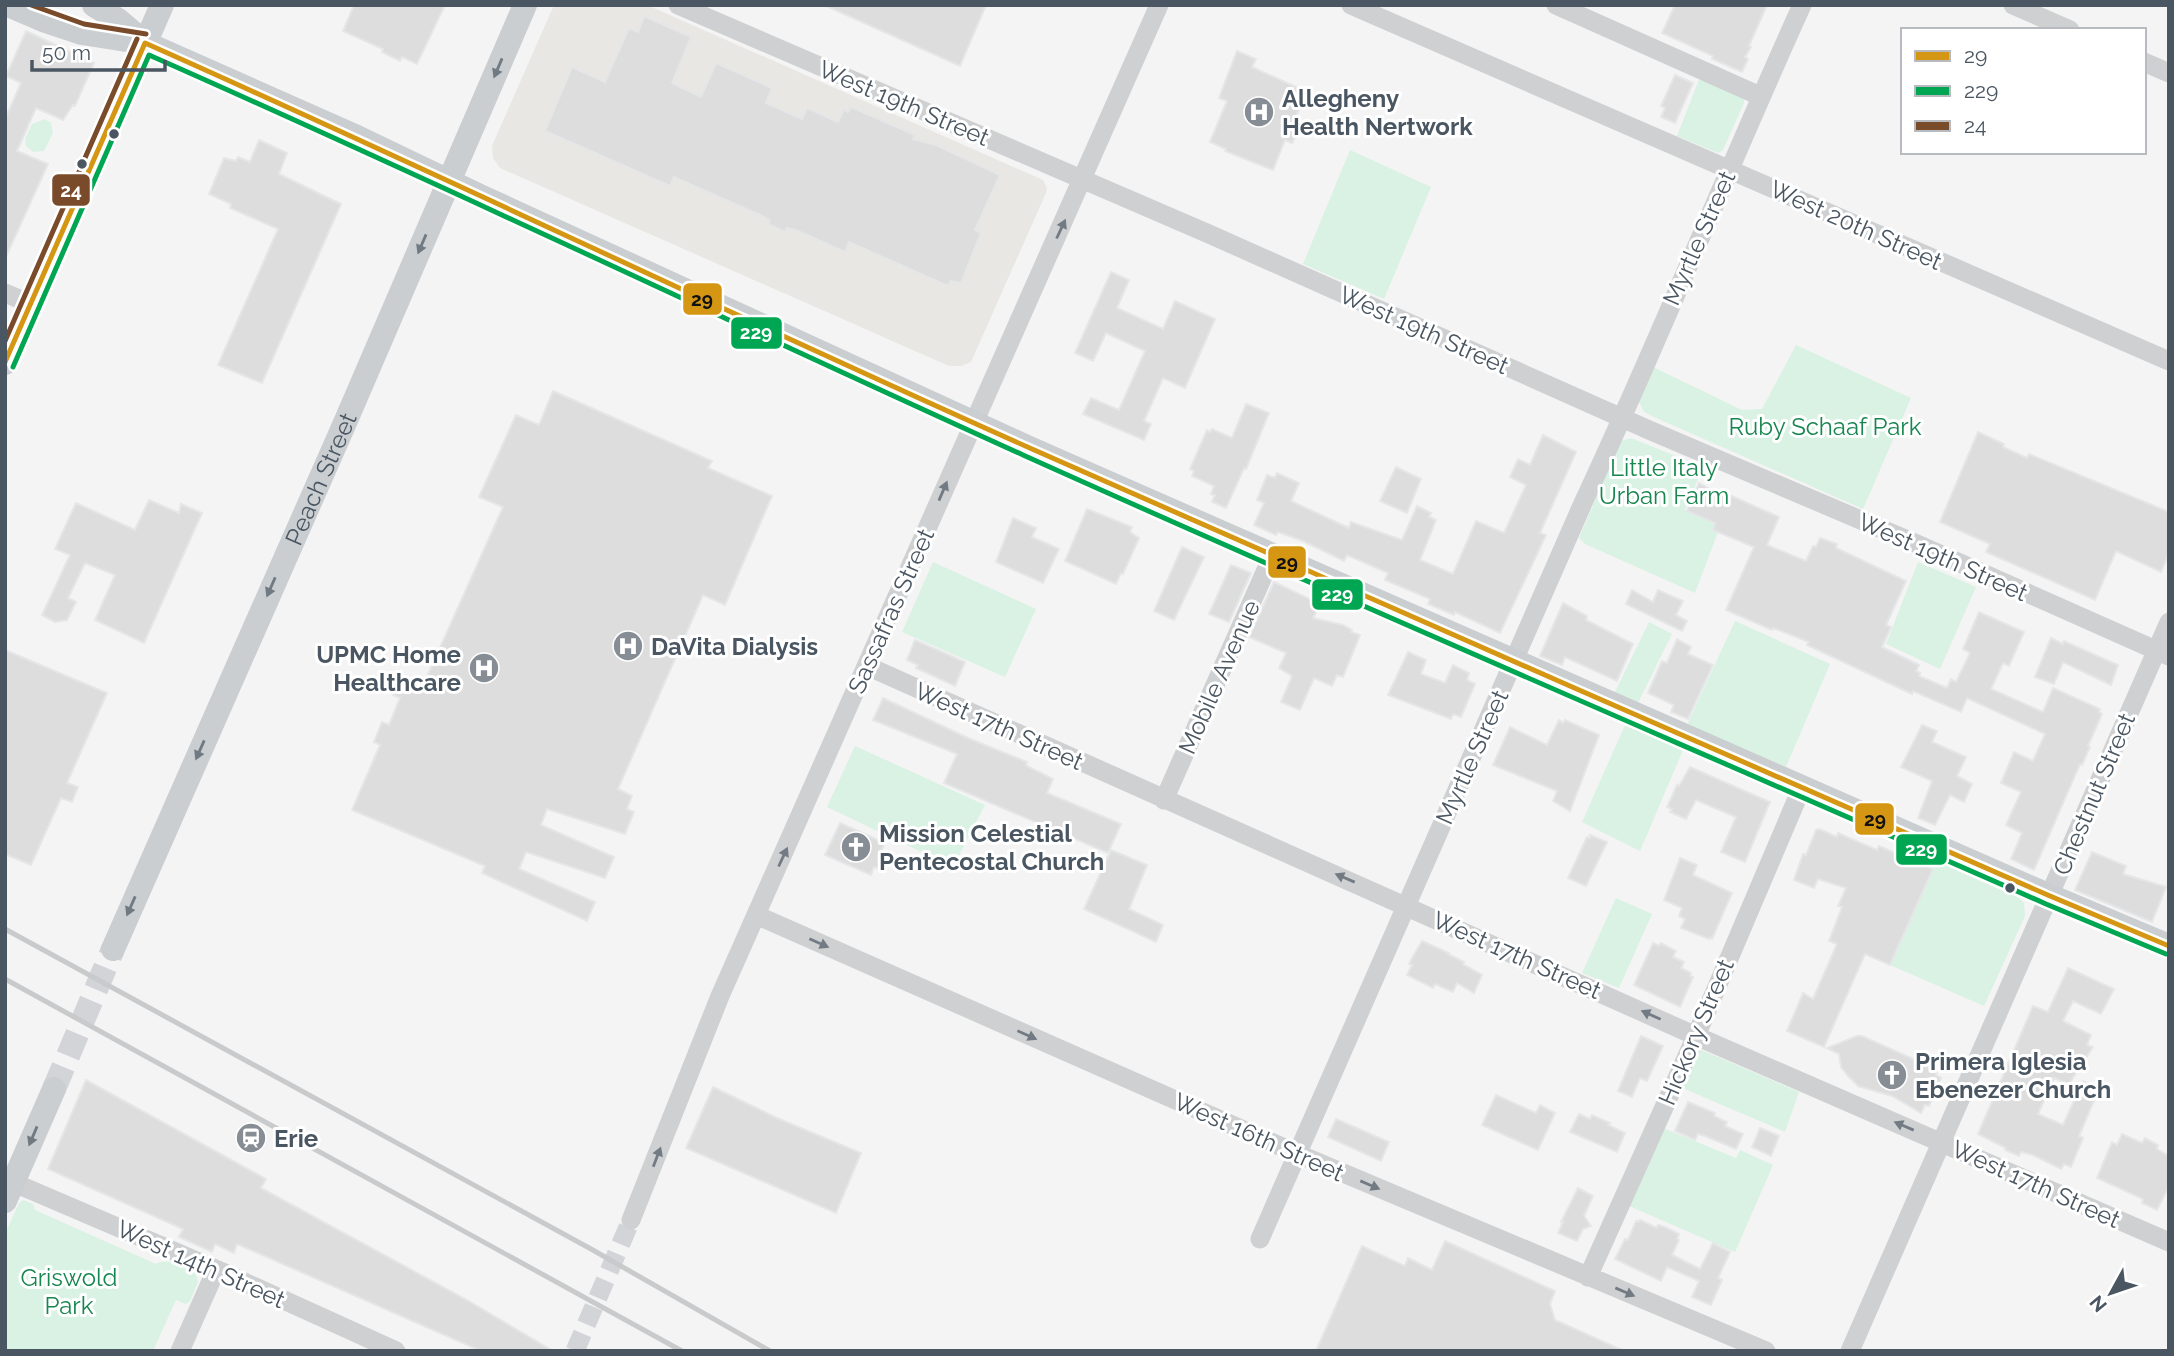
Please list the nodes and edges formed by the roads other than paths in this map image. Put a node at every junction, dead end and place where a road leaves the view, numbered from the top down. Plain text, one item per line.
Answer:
1 (8, 5) edge
2 (94, 5) edge
3 (162, 5) edge
4 (525, 5) edge
5 (678, 5) edge
6 (1159, 5) edge
7 (1351, 5) edge
8 (1556, 5) edge
9 (1801, 5) edge
10 (2014, 5) edge
11 (2066, 28) edge
12 (145, 43) junction
13 (2146, 63) edge
14 (2169, 73) edge
15 (1760, 96) junction
16 (1729, 170) junction
17 (1083, 180) junction
18 (449, 181) junction
19 (5, 293) edge
20 (31, 304) junction
21 (2169, 361) edge
22 (5, 363) edge
23 (1623, 419) junction
24 (973, 422) junction
25 (1273, 554) junction
26 (2169, 622) edge
27 (2163, 653) edge
28 (1515, 660) junction
29 (867, 666) junction
30 (1802, 787) junction
31 (1164, 800) junction
32 (2050, 896) junction
33 (1407, 905) junction
34 (756, 915) junction
35 (2169, 946) edge
36 (113, 949) tunnel mouth
37 (1696, 1035) junction
38 (54, 1089) tunnel mouth
39 (1941, 1142) junction
40 (1298, 1154) junction
41 (8, 1188) edge
42 (631, 1220) tunnel mouth
43 (1260, 1239) dead end
44 (2169, 1242) edge
45 (216, 1270) junction
46 (1588, 1277) junction
47 (180, 1351) edge
48 (396, 1351) edge
49 (1766, 1351) edge
50 (1850, 1351) edge

1 - 12 main road
2 - 12 main road
3 - 12 main road
4 -> 18 main road, Peach Street
5 - 17 street, West 19th Street
6 - 17 street, Sassafras Street
7 - 16 street, West 20th Street
8 - 15 street
9 - 15 street, Myrtle Street
10 - 11 street
12 - 18 main road
12 - 20 main road
13 - 14 street
15 - 16 street, Myrtle Street
16 - 21 street, West 20th Street
16 - 23 street, Myrtle Street
17 - 23 street, West 19th Street
24 -> 17 street, Sassafras Street
18 - 24 main road
18 -> 36 main road, Peach Street
19 - 20 street
20 - 22 main road
23 - 27 street, West 19th Street
23 - 28 street, Myrtle Street
24 - 25 main road
29 -> 24 street, Sassafras Street
25 - 28 main road
25 - 31 street, Mobile Avenue
26 - 27 street, Chestnut Street
27 - 32 street, Chestnut Street
28 - 30 main road
28 - 33 street, Myrtle Street
29 - 31 street, West 17th Street
34 -> 29 street, Sassafras Street
30 - 32 main road
30 - 37 street, Hickory Street
33 -> 31 street, West 17th Street
32 - 35 main road
32 - 39 street, Chestnut Street
37 -> 33 street, West 17th Street
33 - 40 street, Myrtle Street
34 -> 40 street, West 16th Street
42 -> 34 street, Sassafras Street
39 -> 37 street, West 17th Street
37 - 46 street, Hickory Street
38 -> 41 main road
39 - 44 street, West 17th Street
39 - 50 street, Chestnut Street
40 - 43 street, Myrtle Street
40 -> 46 street, West 16th Street
41 - 45 street, West 14th Street
45 - 47 street
45 - 48 street, West 14th Street
46 -> 49 street, West 16th Street

